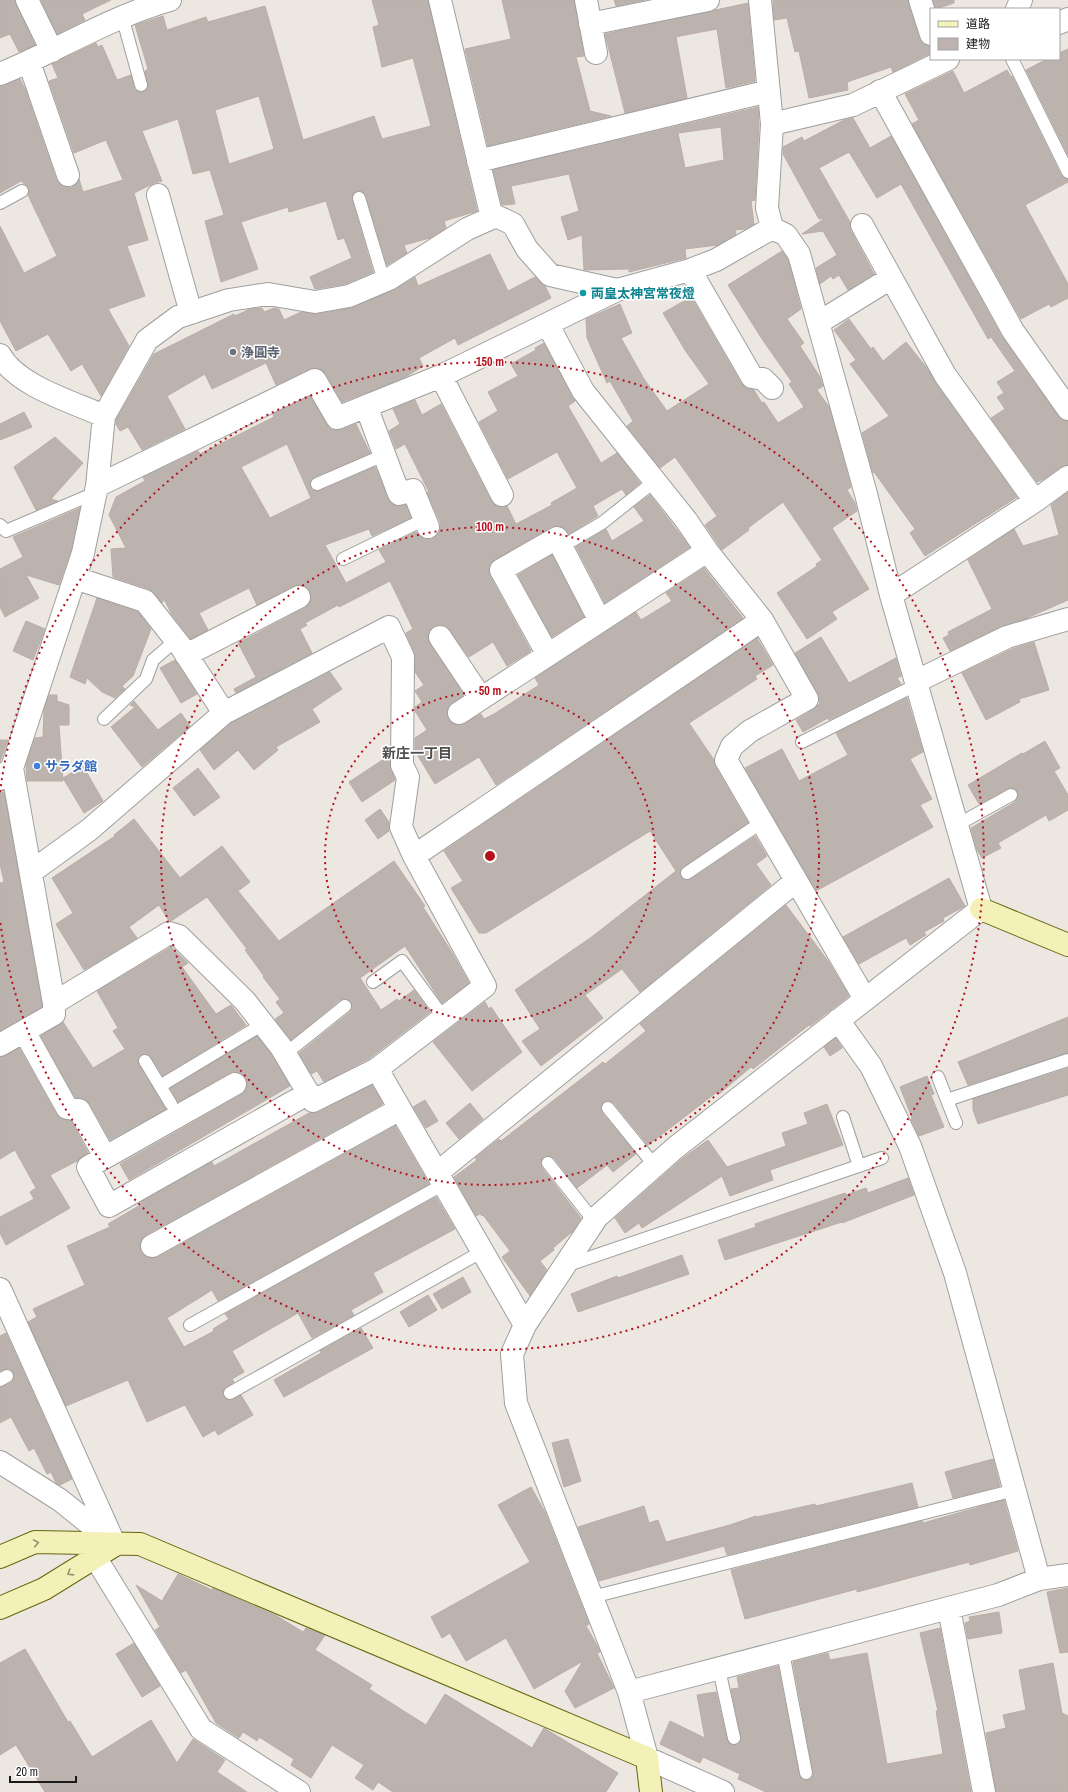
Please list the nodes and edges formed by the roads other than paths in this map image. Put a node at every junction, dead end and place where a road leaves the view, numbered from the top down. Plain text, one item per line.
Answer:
1 (27, 0) edge
2 (170, 0) edge
3 (440, 0) edge
4 (586, 0) edge
5 (708, 0) edge
6 (760, 0) edge
7 (920, 0) edge
8 (122, 16) junction
9 (590, 24) junction
10 (930, 31) edge
11 (52, 51) junction
12 (596, 53) dead end
13 (942, 60) edge
14 (1012, 60) edge
15 (29, 62) junction
16 (0, 74) edge
17 (141, 85) dead end
18 (769, 91) junction
19 (880, 91) junction
20 (772, 124) junction
21 (478, 161) junction
22 (1068, 172) edge
23 (68, 175) dead end
24 (22, 191) dead end
25 (158, 195) dead end
26 (359, 198) dead end
27 (0, 203) edge
28 (492, 218) junction
29 (862, 225) dead end
30 (772, 228) junction
31 (690, 270) junction
32 (891, 278) junction
33 (384, 281) junction
34 (617, 290) junction
35 (191, 313) junction
36 (818, 323) junction
37 (548, 325) junction
38 (0, 355) edge
39 (441, 376) junction
40 (772, 388) dead end
41 (366, 406) junction
42 (1068, 409) edge
43 (104, 416) junction
44 (384, 455) junction
45 (1068, 477) edge
46 (655, 481) junction
47 (317, 484) dead end
48 (96, 489) junction
49 (502, 495) dead end
50 (1035, 501) junction
51 (426, 523) joint
52 (0, 525) edge
53 (573, 540) dead end
54 (707, 551) junction
55 (343, 559) dead end
56 (75, 578) junction
57 (891, 595) junction
58 (299, 597) dead end
59 (1068, 619) edge
60 (762, 620) junction
61 (600, 621) junction
62 (440, 637) dead end
63 (181, 648) junction
64 (548, 655) junction
65 (917, 683) junction
66 (481, 698) junction
67 (224, 713) junction
68 (459, 713) dead end
69 (104, 719) dead end
70 (802, 742) dead end
71 (4, 774) edge
72 (1011, 795) dead end
73 (762, 822) junction
74 (957, 825) junction
75 (414, 856) junction
76 (32, 872) junction
77 (687, 873) dead end
78 (796, 881) junction
79 (980, 909) junction
80 (1068, 945) edge
81 (373, 982) dead end
82 (865, 999) junction
83 (54, 1003) junction
84 (345, 1006) dead end
85 (444, 1018) junction
86 (838, 1020) junction
87 (263, 1024) junction
88 (24, 1031) junction
89 (0, 1045) edge
90 (285, 1054) junction
91 (1068, 1060) edge
92 (145, 1061) dead end
93 (377, 1069) junction
94 (938, 1076) dead end
95 (235, 1084) dead end
96 (160, 1086) junction
97 (309, 1093) junction
98 (948, 1100) junction
99 (171, 1104) dead end
100 (608, 1108) dead end
101 (400, 1109) junction
102 (843, 1117) dead end
103 (956, 1123) dead end
104 (105, 1157) junction
105 (882, 1158) dead end
106 (548, 1163) dead end
107 (655, 1166) junction
108 (860, 1166) junction
109 (440, 1178) junction
110 (594, 1221) junction
111 (152, 1246) dead end
112 (483, 1251) junction
113 (563, 1267) junction
114 (0, 1289) edge
115 (190, 1325) dead end
116 (525, 1325) junction
117 (230, 1393) dead end
118 (0, 1462) edge
119 (1015, 1490) junction
120 (115, 1544) junction
121 (0, 1557) edge
122 (95, 1557) junction
123 (1068, 1575) edge
124 (1040, 1579) junction
125 (592, 1597) junction
126 (0, 1608) edge
127 (949, 1608) junction
128 (783, 1652) junction
129 (719, 1669) junction
130 (629, 1692) junction
131 (734, 1738) dead end
132 (647, 1758) junction
133 (806, 1773) dead end
134 (300, 1792) edge
135 (651, 1792) edge
136 (723, 1792) edge
137 (984, 1792) edge

1 - 11 street
2 - 8 street
3 - 21 street
4 - 9 street
5 - 9 street
6 - 18 street
7 - 10 street
8 - 11 street
8 - 17 lane
9 - 12 street
11 - 15 street
13 - 19 street
14 - 22 lane
15 - 16 street
15 - 23 street
18 - 20 street
18 - 21 street
19 - 20 street
19 - 42 street
20 - 30 street
21 - 28 street
24 - 27 lane
25 - 35 street
26 - 33 lane
28 - 33 street
28 - 34 street
29 - 32 street
30 - 31 street
30 - 36 street
31 - 34 street
31 - 40 street
32 - 36 street
32 - 50 street
33 - 35 street
34 - 37 street
35 - 43 street
36 - 57 street
37 - 39 street
37 - 46 street
38 - 43 street
39 - 41 street
39 - 49 street
41 - 44 street
41 - 48 street
43 - 48 street
44 - 47 lane
44 - 51 street
45 - 50 street
46 - 53 lane
46 - 54 street
48 - 52 lane
48 - 56 street
50 - 57 street
51 - 55 lane
54 - 60 street
54 - 61 street
56 - 63 street
56 - 71 street
57 - 65 street
58 - 63 street
59 - 65 street
60 - 73 street
60 - 75 street
61 - 64 street
61 - 64 street
62 - 66 street
63 - 67 street
63 - 69 lane
64 - 66 street
65 - 70 lane
65 - 74 street
66 - 68 street
67 - 75 street
67 - 76 street
71 - 76 street
72 - 74 lane
73 - 77 lane
73 - 78 street
74 - 79 street
75 - 85 street
76 - 83 street
78 - 82 street
78 - 109 street
79 - 80 street
79 - 82 street
81 - 85 lane
82 - 86 street
83 - 87 street
83 - 88 street
84 - 90 lane
85 - 93 street
86 - 107 street
86 - 119 street
87 - 90 street
87 - 96 lane
88 - 89 street
88 - 104 street
90 - 97 street
91 - 98 lane
92 - 96 lane
93 - 97 street
93 - 101 street
94 - 98 lane
95 - 104 street
96 - 99 lane
97 - 104 street
98 - 103 lane
100 - 107 lane
101 - 109 street
101 - 111 street
102 - 108 lane
105 - 108 lane
106 - 110 lane
107 - 110 street
108 - 113 lane
109 - 112 street
109 - 115 lane
110 - 113 street
112 - 116 street
112 - 117 lane
113 - 116 street
114 - 120 street
116 - 125 street
118 - 120 street
119 - 124 street
119 - 125 lane
121 -> 120 street
120 - 122 street
120 - 132 street
122 -> 126 street
122 - 134 street
123 - 124 street
124 - 127 street
125 - 130 street
127 - 128 street
127 - 137 street
128 - 129 street
128 - 133 lane
129 - 130 street
129 - 131 lane
130 - 132 street
132 - 135 street
132 - 136 street

